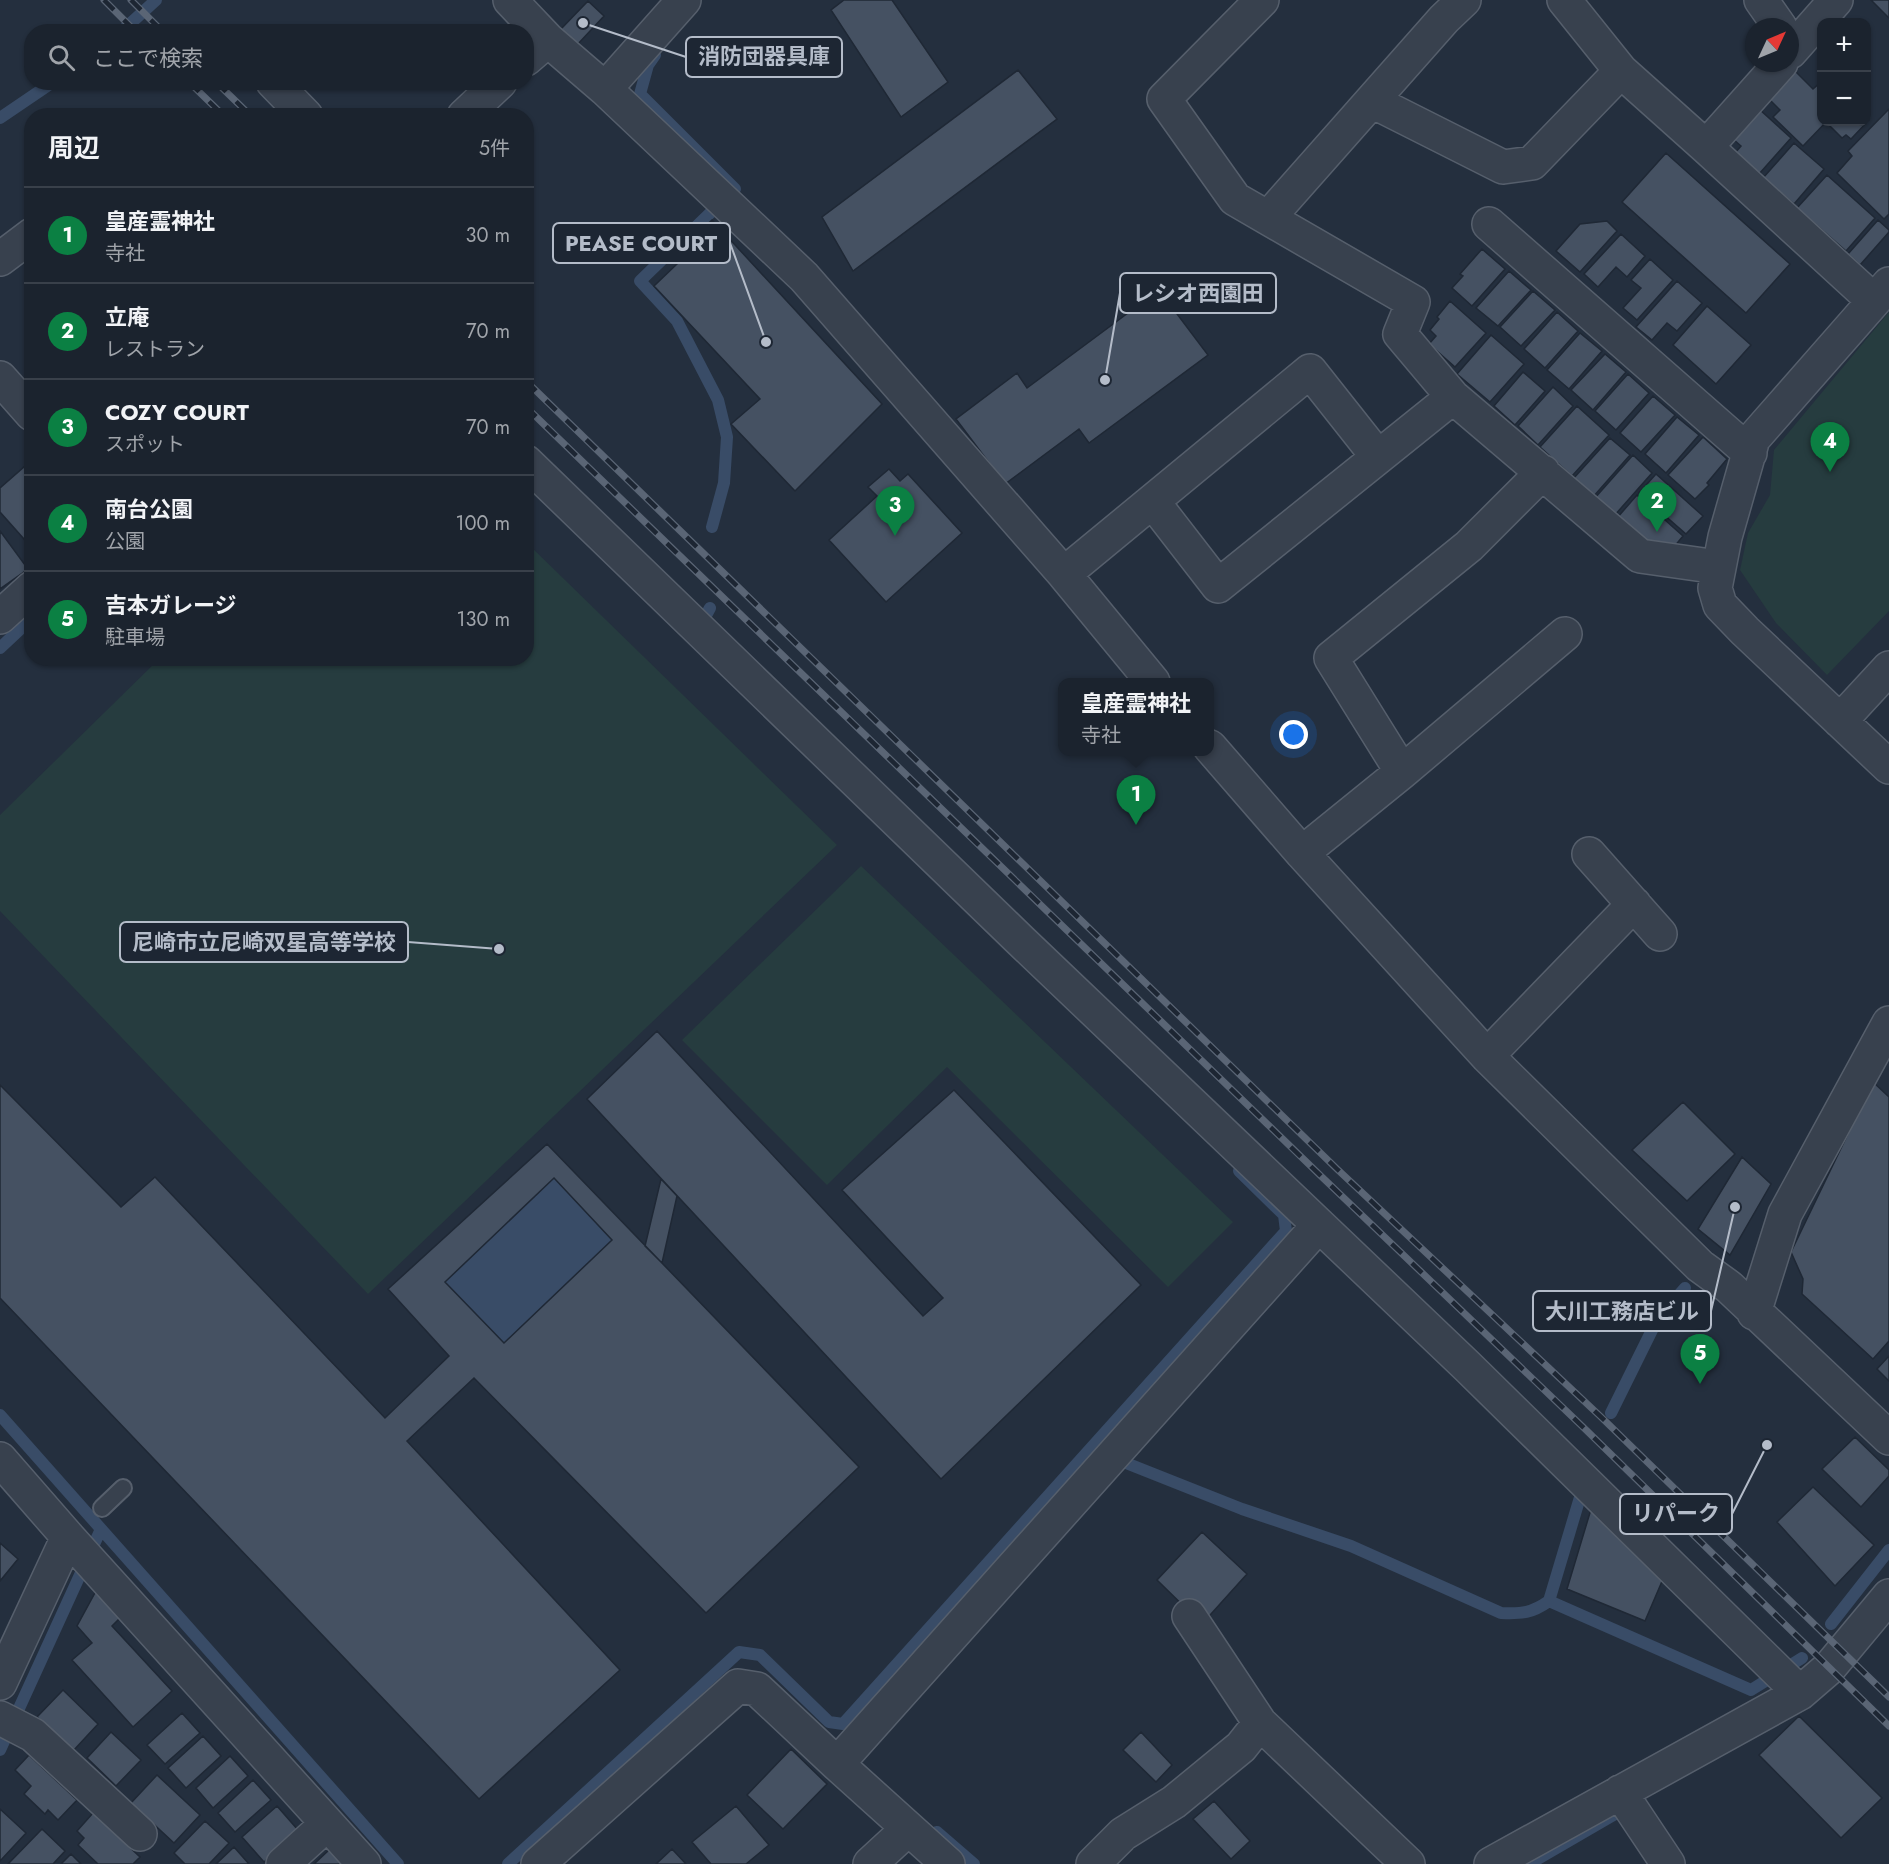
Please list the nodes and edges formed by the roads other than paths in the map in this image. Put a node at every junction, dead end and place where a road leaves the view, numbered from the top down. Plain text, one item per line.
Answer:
1 (510, 0) edge
2 (684, 0) edge
3 (1262, 0) edge
4 (1564, 0) edge
5 (1761, 0) edge
6 (1836, 0) edge
7 (1444, 6) edge
8 (1771, 18) edge
9 (523, 24) edge
10 (1799, 35) edge
11 (537, 50) edge
12 (1621, 70) junction
13 (1766, 72) edge
14 (605, 89) junction
15 (281, 90) edge
16 (492, 90) edge
17 (1372, 101) junction
18 (298, 108) edge
19 (472, 108) edge
20 (1706, 147) junction
21 (1268, 218) junction
22 (1489, 224) dead end
23 (24, 241) edge
24 (0, 259) edge
25 (1882, 293) edge
26 (0, 378) edge
27 (1454, 397) junction
28 (24, 405) edge
29 (1750, 453) junction
30 (1378, 457) junction
31 (534, 470) edge
32 (1543, 471) junction
33 (1153, 502) junction
34 (1718, 567) junction
35 (1064, 574) junction
36 (24, 595) edge
37 (0, 617) edge
38 (1565, 634) dead end
39 (1889, 668) edge
40 (1150, 678) edge
41 (1840, 721) junction
42 (1214, 753) edge
43 (1889, 767) edge
44 (1402, 771) junction
45 (1302, 853) junction
46 (1589, 854) dead end
47 (1634, 904) junction
48 (1660, 934) dead end
49 (1889, 1023) edge
50 (1487, 1056) junction
51 (1319, 1225) junction
52 (1754, 1313) junction
53 (1889, 1438) edge
54 (0, 1459) edge
55 (123, 1488) dead end
56 (102, 1508) dead end
57 (68, 1537) junction
58 (1889, 1596) edge
59 (1189, 1616) dead end
60 (0, 1683) edge
61 (1800, 1693) junction
62 (1, 1718) edge
63 (1260, 1723) junction
64 (837, 1764) junction
65 (1620, 1792) junction
66 (327, 1824) junction
67 (908, 1829) junction
68 (140, 1834) dead end
69 (283, 1864) edge
70 (364, 1864) edge
71 (538, 1864) edge
72 (870, 1864) edge
73 (948, 1864) edge
74 (1093, 1864) edge
75 (1408, 1864) edge
76 (1491, 1864) edge
77 (1668, 1864) edge

1 - 9 street
2 - 14 street
3 - 21 street
4 - 12 street
5 - 8 street
6 - 10 street
7 - 17 street
11 - 14 street
12 - 17 street
12 - 20 street
13 - 20 street
14 - 35 street
15 - 18 street
16 - 19 street
17 - 21 street
20 - 25 street
21 - 27 street
22 - 29 street
23 - 24 street
25 - 29 street
26 - 28 street
27 - 30 street
27 - 32 street
29 - 34 street
30 - 33 street
30 - 33 street
31 - 51 street
32 - 34 street
32 - 44 street
33 - 35 street
34 - 41 street
35 - 40 street
36 - 37 street
38 - 44 street
39 - 41 street
41 - 43 street
42 - 45 street
44 - 45 street
45 - 50 street
46 - 47 street
47 - 48 street
47 - 50 street
49 - 52 street
50 - 52 street
51 - 61 street
51 - 64 street
52 - 53 street
54 - 57 street
55 - 56 lane
57 - 60 street
57 - 66 street
58 - 61 street
59 - 63 street
61 - 65 street
62 - 68 street
63 - 74 street
63 - 75 street
64 - 67 street
64 - 71 street
65 - 76 street
65 - 77 street
66 - 69 street
66 - 70 street
67 - 72 street
67 - 73 street

